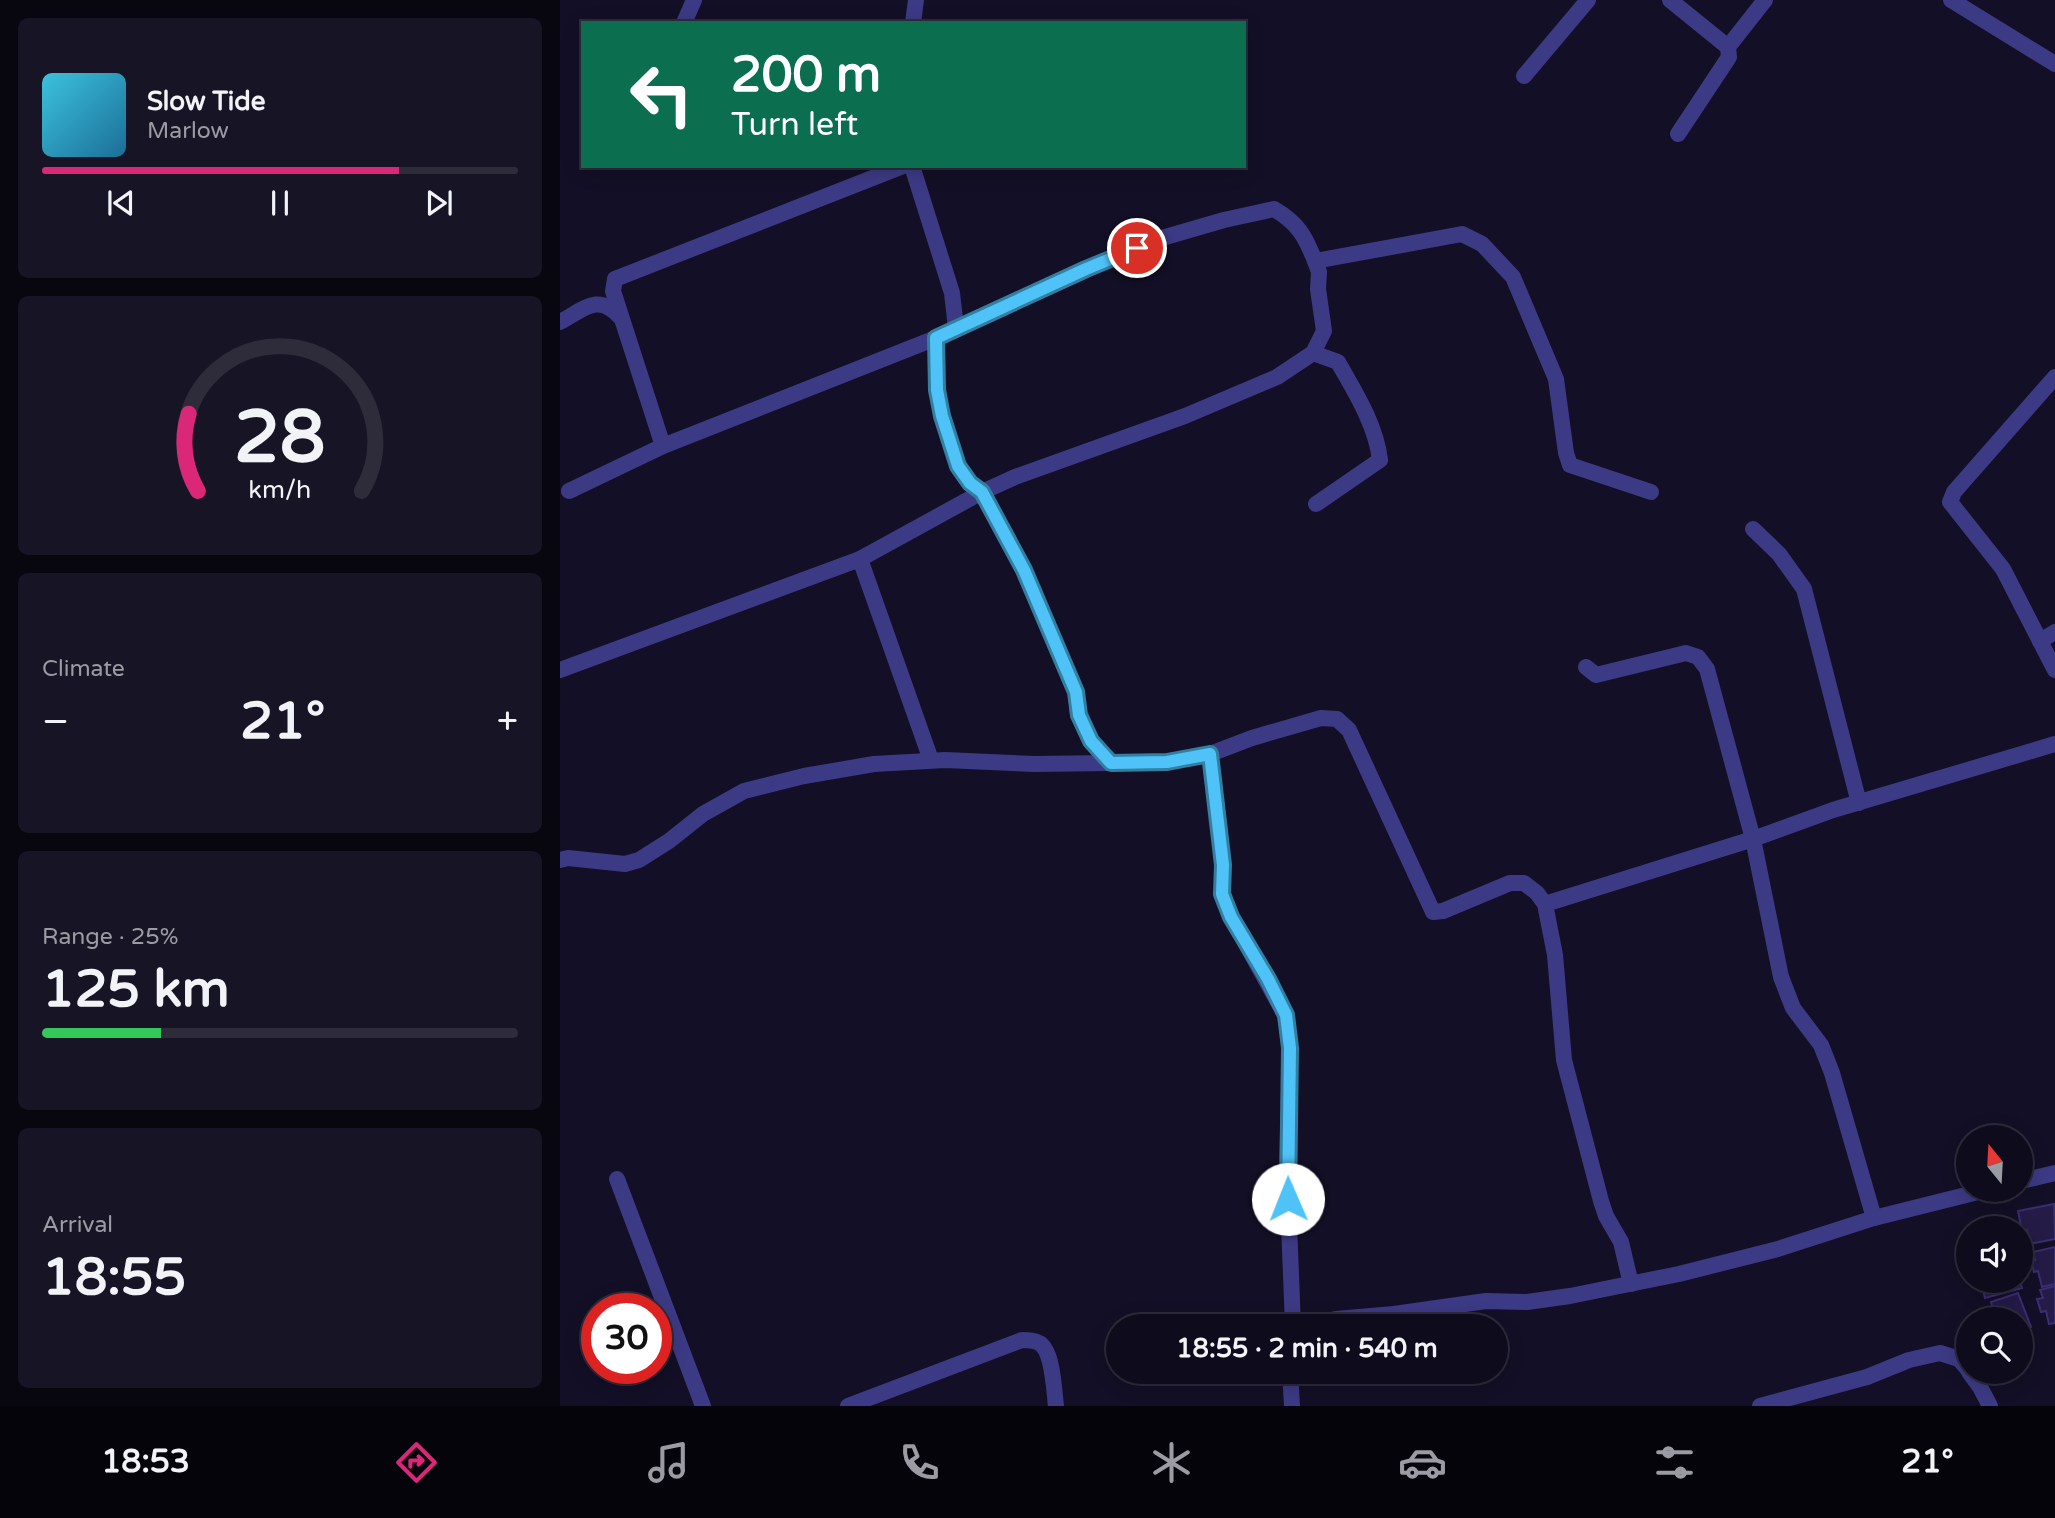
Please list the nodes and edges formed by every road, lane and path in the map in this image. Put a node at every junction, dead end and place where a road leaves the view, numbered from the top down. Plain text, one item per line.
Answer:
1 (694, 0) edge
2 (916, 0) edge
3 (1588, 0) edge
4 (1670, 0) edge
5 (1765, 0) edge
6 (1955, 1) edge
7 (685, 21) edge
8 (913, 21) edge
9 (1728, 47) junction
10 (2055, 64) edge
11 (1524, 76) dead end
12 (1678, 134) dead end
13 (898, 168) edge
14 (913, 168) edge
15 (1315, 261) junction
16 (622, 319) junction
17 (560, 322) edge
18 (956, 328) junction
19 (1324, 331) junction
20 (936, 338) junction
21 (1314, 353) junction
22 (1338, 362) junction
23 (2055, 377) edge
24 (663, 446) junction
25 (569, 491) dead end
26 (982, 492) junction
27 (1651, 492) dead end
28 (1317, 504) dead end
29 (1753, 529) dead end
30 (859, 559) junction
31 (2055, 632) edge
32 (2040, 641) junction
33 (1586, 667) dead end
34 (560, 670) edge
35 (2055, 670) edge
36 (2055, 744) edge
37 (1210, 754) junction
38 (931, 760) junction
39 (1111, 763) junction
40 (1858, 803) junction
41 (1752, 839) junction
42 (560, 860) edge
43 (1545, 904) junction
44 (2055, 1173) edge
45 (2034, 1178) edge
46 (617, 1179) dead end
47 (1956, 1198) edge
48 (1874, 1218) junction
49 (1631, 1284) junction
50 (1293, 1314) edge
51 (1394, 1314) edge
52 (1956, 1358) edge
53 (1291, 1384) edge
54 (1978, 1384) edge
55 (703, 1406) edge
56 (848, 1406) edge
57 (1056, 1406) edge
58 (1292, 1406) edge
59 (1760, 1406) edge
60 (1990, 1406) edge

1 - 7 street
2 - 8 street
3 - 11 street
4 - 9 street
5 - 9 street
6 - 10 street
9 - 12 street
13 - 16 street
14 - 18 street
15 - 18 street
15 - 19 street
15 - 27 street
16 - 17 street
16 - 24 street
18 - 20 street
19 - 21 street
19 - 22 street
20 - 24 street
20 - 26 street
21 - 22 street
21 - 26 street
22 - 28 street
23 - 32 street
24 - 25 street
26 - 30 street
26 - 39 street
29 - 40 street
30 - 34 street
30 - 38 street
31 - 32 street
32 - 35 street
33 - 41 street
36 - 40 street
37 - 39 street
37 - 43 street
37 - 50 street
38 - 39 street
38 - 42 street
40 - 41 street
41 - 43 street
41 - 48 street
43 - 49 street
44 - 45 street
46 - 55 street
47 - 48 street
48 - 49 street
49 - 51 street
52 - 59 street
53 - 58 street
54 - 60 street
56 - 57 street

